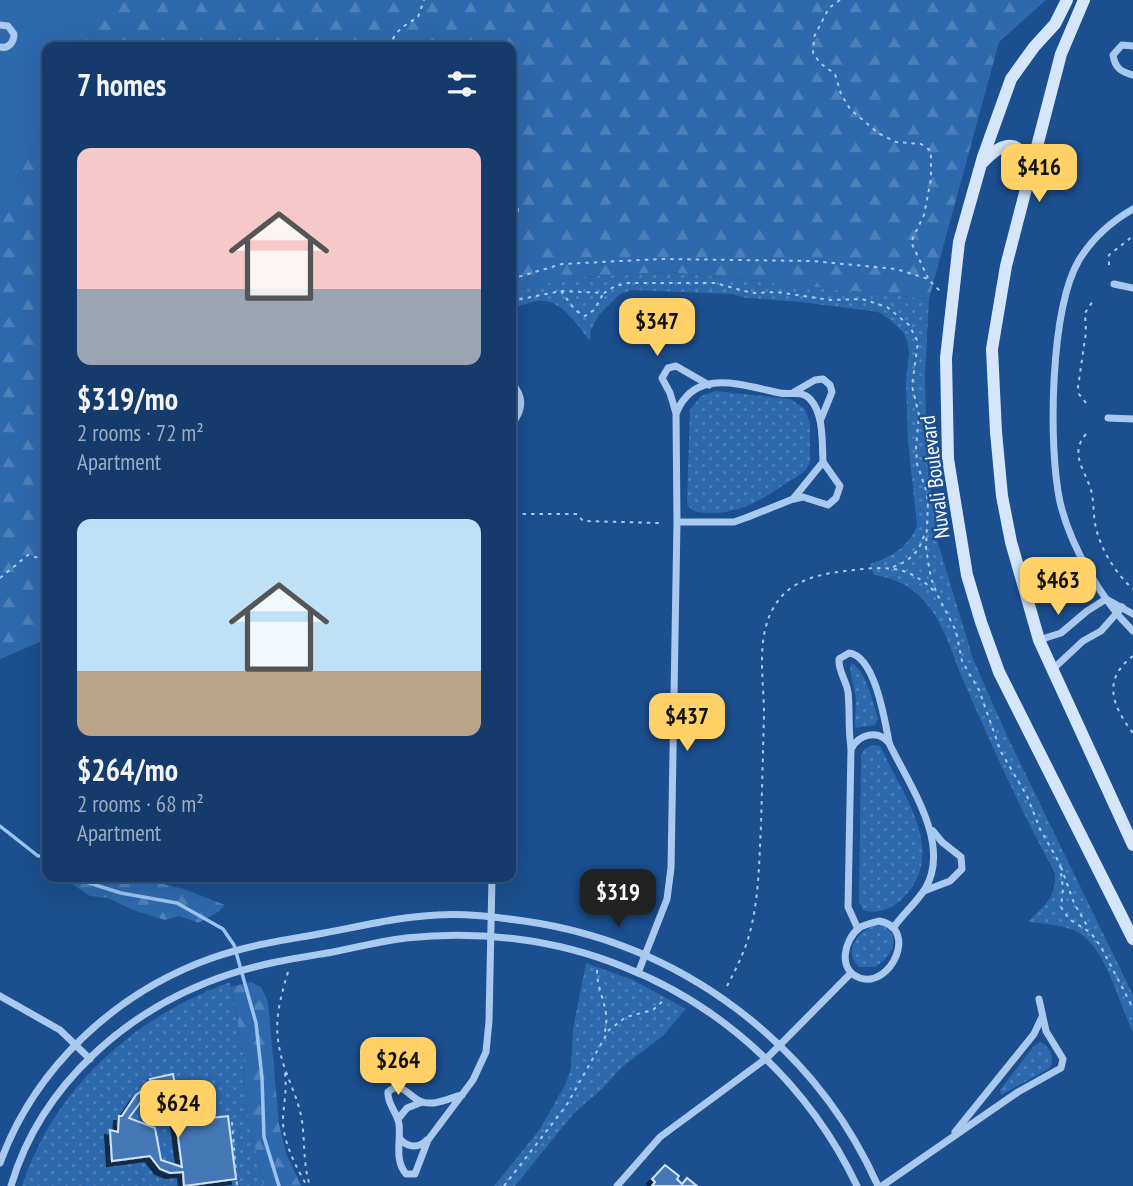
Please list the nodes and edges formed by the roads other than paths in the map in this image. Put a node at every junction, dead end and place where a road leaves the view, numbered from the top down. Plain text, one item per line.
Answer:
1 (1067, 0) edge
2 (1084, 0) edge
3 (0, 25) edge
4 (1133, 46) edge
5 (0, 47) edge
6 (1133, 75) edge
7 (981, 164) junction
8 (1026, 187) junction
9 (1133, 209) edge
10 (1114, 284) dead end
11 (1133, 288) edge
12 (709, 385) junction
13 (516, 389) edge
14 (786, 394) junction
15 (676, 414) junction
16 (1108, 418) dead end
17 (516, 419) edge
18 (1133, 419) edge
19 (820, 427) junction
20 (823, 462) junction
21 (793, 499) junction
22 (677, 522) junction
23 (1106, 598) junction
24 (1122, 607) junction
25 (1133, 614) edge
26 (1116, 615) junction
27 (1133, 631) edge
28 (1039, 640) junction
29 (1052, 670) junction
30 (890, 743) junction
31 (851, 749) junction
32 (930, 826) junction
33 (1133, 845) edge
34 (492, 882) edge
35 (923, 891) junction
36 (491, 917) junction
37 (894, 927) junction
38 (858, 929) junction
39 (491, 937) junction
40 (1133, 939) edge
41 (646, 954) junction
42 (638, 973) junction
43 (851, 973) junction
44 (0, 996) edge
45 (1039, 999) dead end
46 (1042, 1017) junction
47 (76, 1045) junction
48 (780, 1046) junction
49 (766, 1058) junction
50 (90, 1059) junction
51 (989, 1092) junction
52 (462, 1095) junction
53 (422, 1102) junction
54 (1001, 1104) junction
55 (398, 1119) junction
56 (950, 1138) junction
57 (401, 1140) junction
58 (428, 1140) junction
59 (0, 1163) edge
60 (11, 1186) edge
61 (617, 1186) edge
62 (857, 1186) edge
63 (880, 1186) edge

1 - 7 main road, Nuvali Boulevard
2 - 8 main road
3 - 5 street
4 - 6 street
7 - 8 main road
7 - 40 main road, Nuvali Boulevard
8 - 28 main road
9 - 23 street
10 - 11 street
12 - 14 street
12 - 15 street
12 - 15 street
13 - 17 street
14 - 19 street
14 - 19 street
15 - 22 street
16 - 18 street
19 - 20 street
20 - 21 street
20 - 21 street
21 - 22 street
22 - 41 street
23 - 24 street
23 - 26 street
23 - 28 street
24 - 25 street
24 - 26 street
26 - 27 street
26 - 29 street
28 - 29 main road
29 - 33 main road
30 - 31 street
30 - 31 street
30 - 32 street
31 - 38 street
32 - 35 street
32 - 35 street
34 - 36 street
35 - 37 street
36 - 39 street
36 - 41 street
36 - 47 street
37 - 38 street
37 - 43 street
38 - 43 street
39 - 42 street
39 - 50 street
39 - 52 street
41 - 42 street
41 - 48 street
42 - 49 street
43 - 48 street
44 - 47 street
45 - 46 street
46 - 51 street
46 - 54 street
47 - 50 street
47 - 59 street
48 - 49 street
48 - 63 street
49 - 61 street
49 - 62 street
50 - 60 street
51 - 54 street
51 - 56 street
52 - 53 street
52 - 58 street
53 - 55 street
53 - 55 street
54 - 56 street
55 - 57 street
56 - 63 street
57 - 58 street
57 - 58 street

